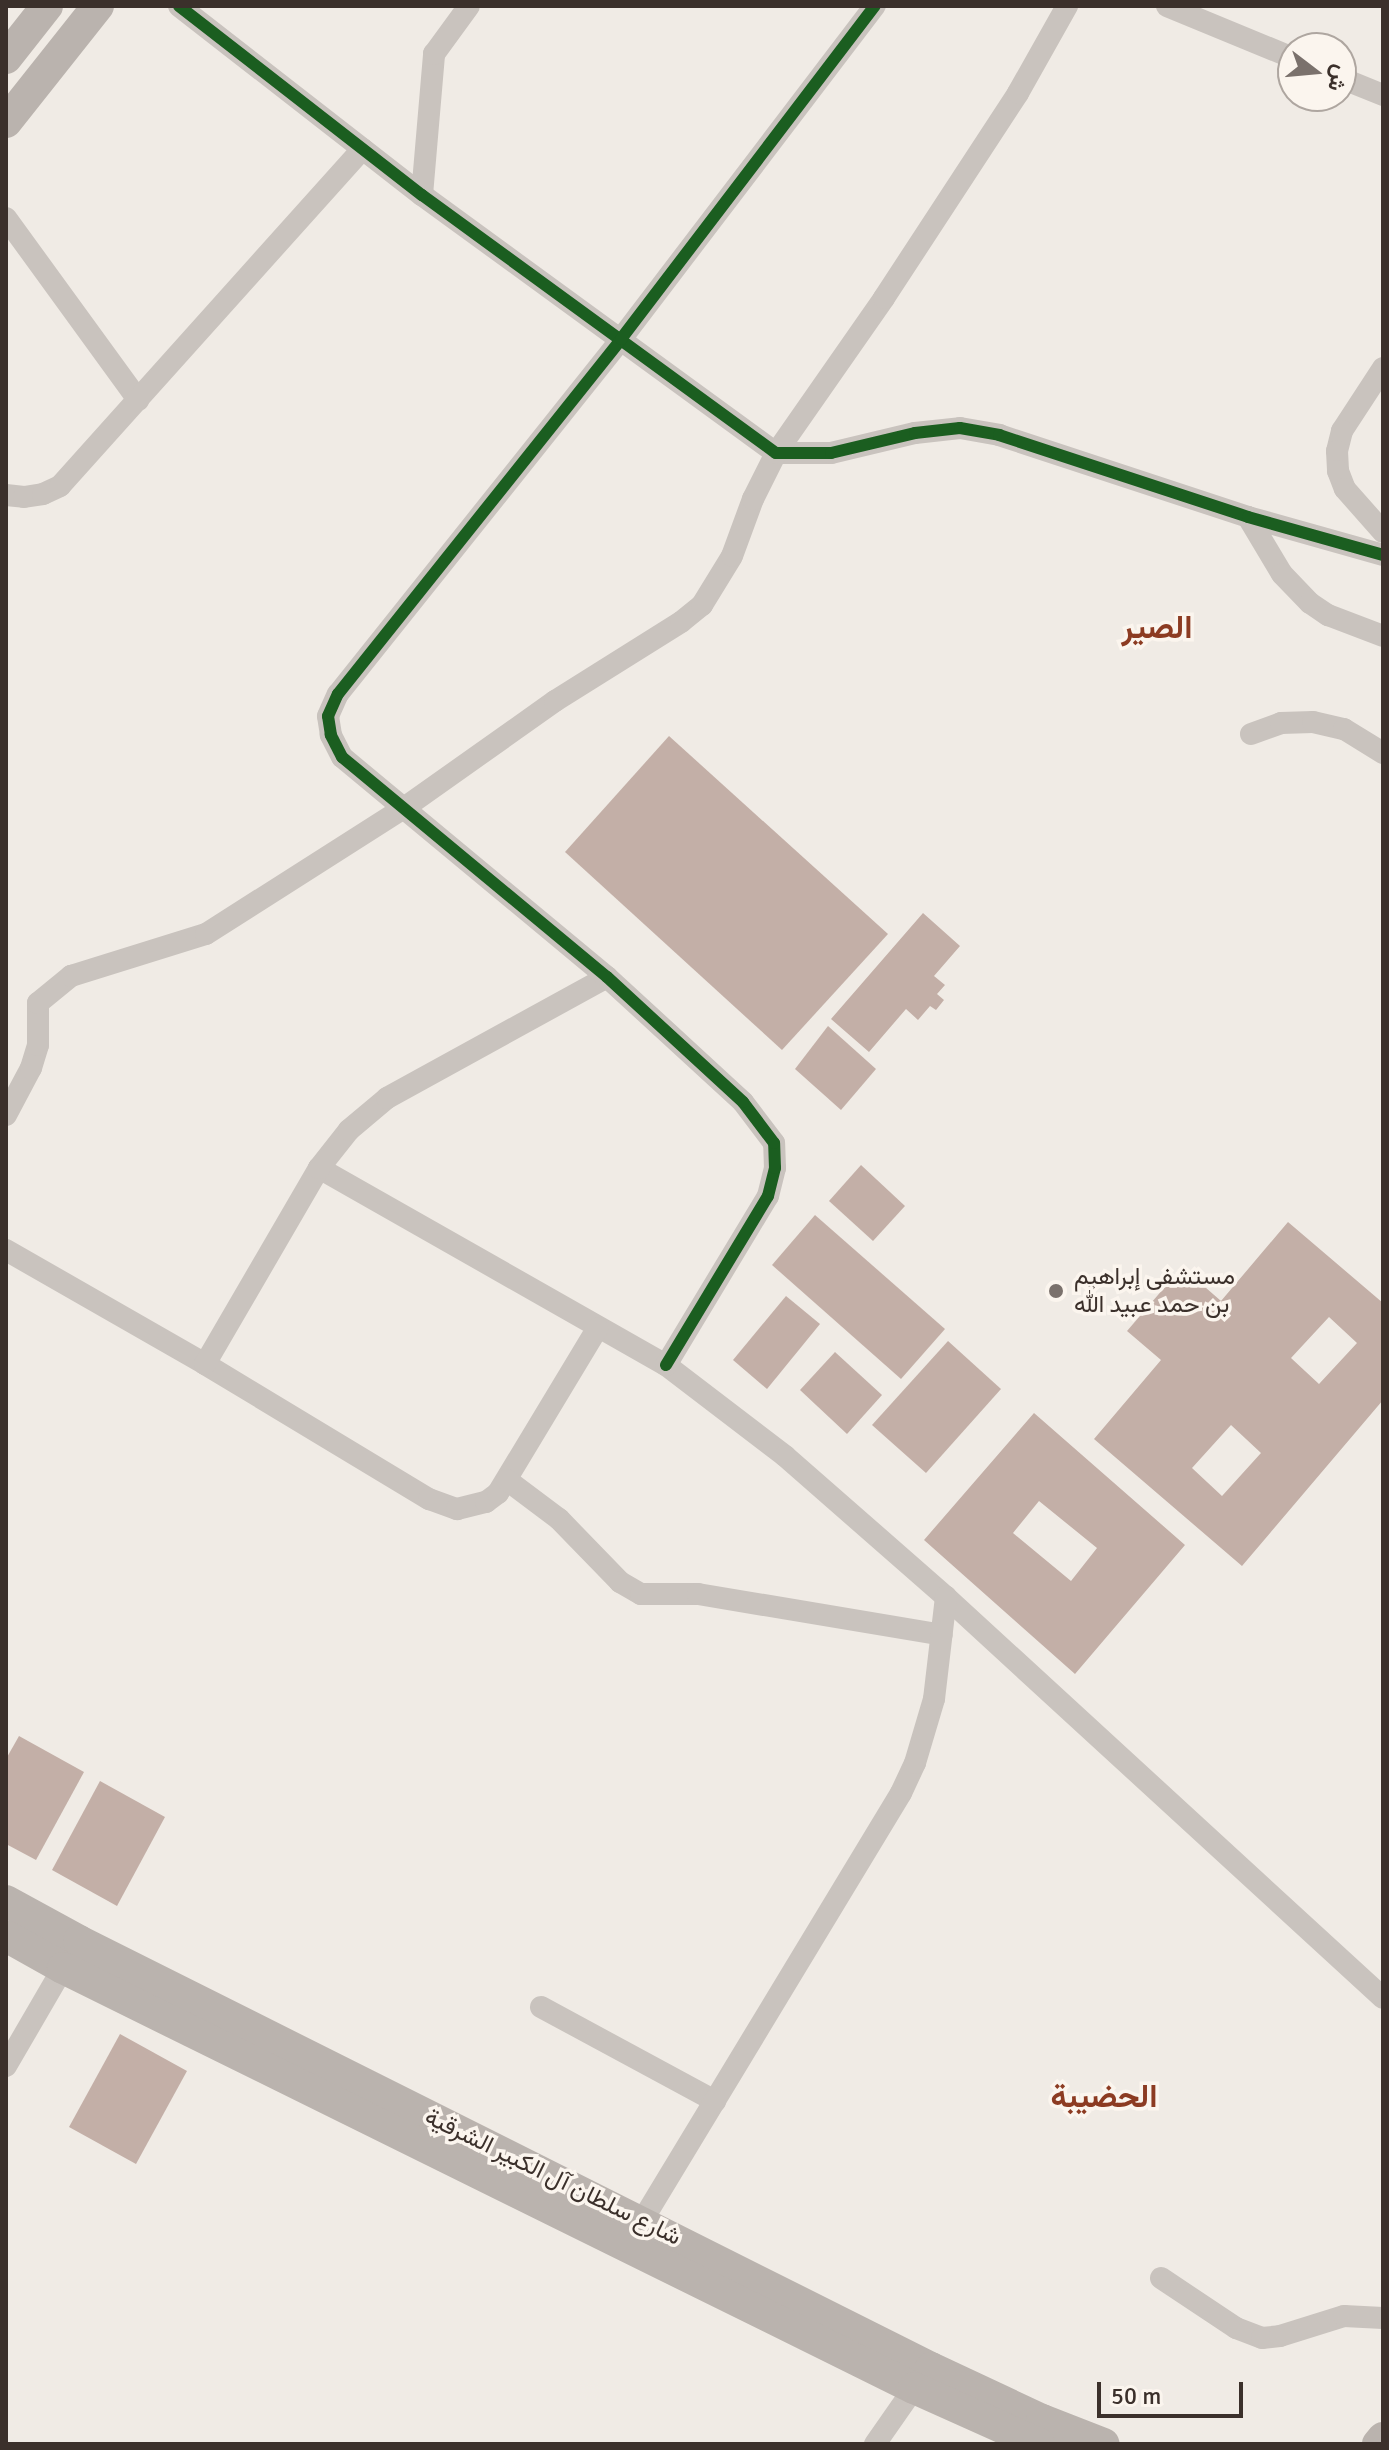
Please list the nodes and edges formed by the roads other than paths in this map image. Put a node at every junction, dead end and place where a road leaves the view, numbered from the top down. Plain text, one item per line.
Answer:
1 (47, 6) edge
2 (179, 6) edge
3 (469, 6) edge
4 (875, 6) edge
5 (1067, 6) edge
6 (1167, 6) edge
7 (90, 15) edge
8 (1277, 51) edge
9 (6, 58) edge
10 (1357, 84) edge
11 (1383, 95) edge
12 (6, 122) edge
13 (362, 149) junction
14 (422, 195) junction
15 (6, 218) edge
16 (621, 339) junction
17 (1383, 368) edge
18 (138, 400) junction
19 (776, 453) junction
20 (6, 495) edge
21 (1248, 517) junction
22 (1383, 532) edge
23 (1383, 555) edge
24 (1383, 636) edge
25 (1251, 734) dead end
26 (1383, 753) edge
27 (404, 808) junction
28 (607, 977) junction
29 (6, 1115) edge
30 (319, 1168) junction
31 (6, 1250) edge
32 (597, 1329) junction
33 (205, 1364) junction
34 (666, 1365) junction
35 (507, 1480) junction
36 (946, 1597) junction
37 (942, 1635) junction
38 (6, 1901) edge
39 (6, 1936) edge
40 (63, 1968) junction
41 (1383, 1998) edge
42 (541, 2007) dead end
43 (6, 2066) edge
44 (715, 2101) junction
45 (642, 2221) junction
46 (1161, 2278) dead end
47 (1383, 2318) edge
48 (914, 2388) junction
49 (1383, 2438) edge
50 (875, 2444) edge
51 (1039, 2444) edge
52 (1104, 2444) edge
53 (1378, 2444) edge

1 - 9 main road
2 - 13 street
3 - 14 street
4 - 16 street
5 - 19 street
6 - 8 street
7 - 12 main road
10 - 11 street
13 - 14 street
13 - 18 street
14 - 16 street
15 - 18 street
16 - 19 street
16 - 27 street
17 - 22 street
18 - 20 street
19 - 21 street
19 - 27 street
21 - 23 street
21 - 24 street
25 - 26 street
27 - 28 street
27 - 29 street
28 - 30 street
28 - 34 street
30 - 32 street
30 - 33 street
31 - 33 street
32 - 34 street
32 - 35 street
33 - 35 street
34 - 36 street
35 - 37 street
36 - 37 street
36 - 41 street
37 - 44 street
38 - 45 main road, شارع سلطان آل الكبير الشرقية
39 - 40 main road, شارع سلطان آل الكبير الشرقية
40 - 43 street
40 - 48 main road, شارع سلطان آل الكبير الشرقية
42 - 44 street
44 - 45 street
45 - 52 main road, شارع سلطان آل الكبير الشرقية
46 - 47 street
48 - 50 street
48 - 51 main road, شارع سلطان آل الكبير الشرقية
49 - 53 main road

